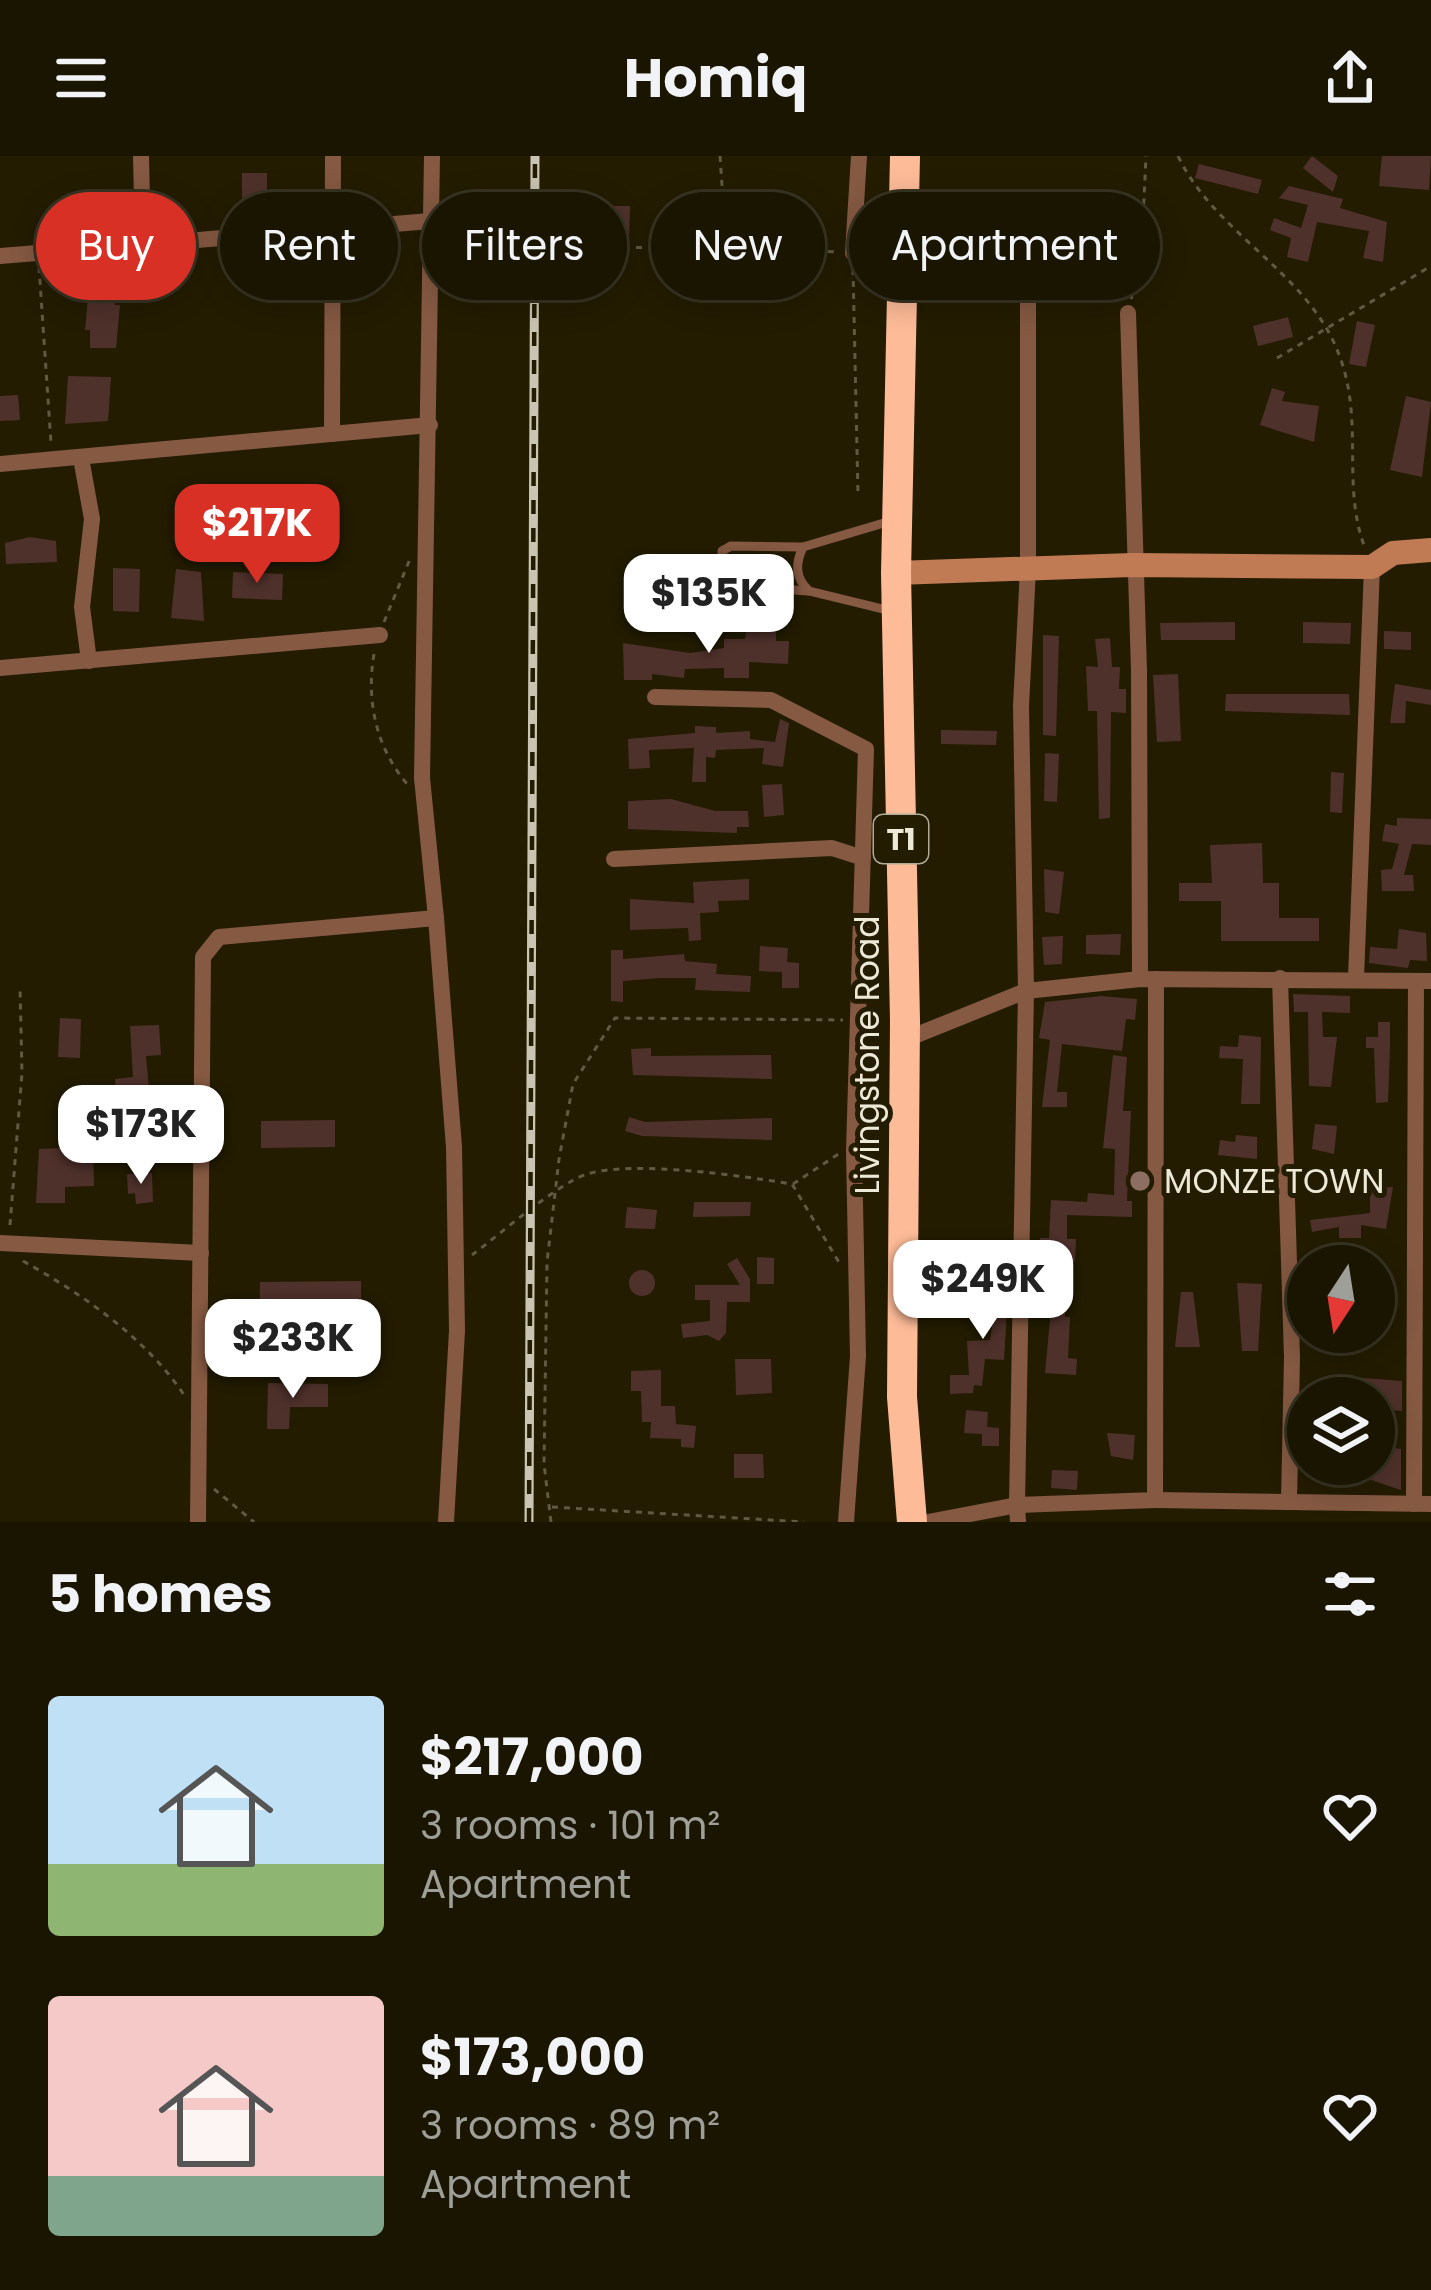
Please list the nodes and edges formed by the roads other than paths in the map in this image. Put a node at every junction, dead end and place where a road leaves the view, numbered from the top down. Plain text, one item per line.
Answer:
1 (141, 156) edge
2 (333, 156) edge
3 (432, 156) edge
4 (859, 156) edge
5 (905, 156) edge
6 (142, 192) edge
7 (333, 192) edge
8 (431, 192) edge
9 (857, 192) edge
10 (36, 253) edge
11 (0, 256) edge
12 (333, 300) edge
13 (431, 300) edge
14 (1028, 300) edge
15 (1128, 313) road end
16 (430, 425) junction
17 (332, 434) junction
18 (82, 458) junction
19 (0, 464) edge
20 (897, 519) junction
21 (803, 547) junction
22 (1431, 550) edge
23 (1132, 565) junction
24 (1372, 567) junction
25 (1028, 569) junction
26 (896, 572) junction
27 (809, 592) junction
28 (897, 613) junction
29 (380, 635) road end
30 (89, 661) junction
31 (0, 668) edge
32 (655, 697) dead end
33 (614, 859) dead end
34 (863, 859) junction
35 (436, 918) junction
36 (1280, 978) junction
37 (1357, 978) junction
38 (1148, 979) junction
39 (1424, 981) edge
40 (1026, 991) junction
41 (904, 1040) junction
42 (9, 1249) edge
43 (201, 1253) junction
44 (1155, 1500) junction
45 (1289, 1501) junction
46 (1423, 1504) edge
47 (1017, 1513) edge
48 (198, 1522) edge
49 (446, 1522) edge
50 (846, 1522) edge
51 (912, 1522) edge
52 (928, 1522) edge

1 - 6 street
2 - 7 street
3 - 8 street
4 - 9 street
5 - 20 highway, Livingstone Road / T1
10 - 11 street
12 - 17 street
13 - 16 street
14 - 25 street
15 - 23 street
16 - 17 street
16 - 35 street
17 - 18 street
18 - 19 street
18 - 30 street
20 - 21 lane
20 - 26 highway, Livingstone Road / T1
21 - 27 lane
21 - 27 lane
22 - 24 street
23 - 24 street
23 - 25 street
23 - 38 street
24 - 37 street
25 - 26 street
25 - 40 street
26 - 28 highway, Livingstone Road / T1
27 - 28 lane
28 - 41 highway, Livingstone Road / T1
29 - 30 street
30 - 31 street
32 - 34 street
33 - 34 street
34 - 50 street
35 - 43 street
35 - 49 street
36 - 37 street
36 - 38 street
36 - 45 street
37 - 39 street
38 - 40 street
38 - 44 street
39 - 46 street
40 - 41 street
40 - 47 street
41 - 51 highway, Livingstone Road / T1
42 - 43 street
43 - 48 street
44 - 45 street
44 - 47 street
45 - 46 street
47 - 52 street

